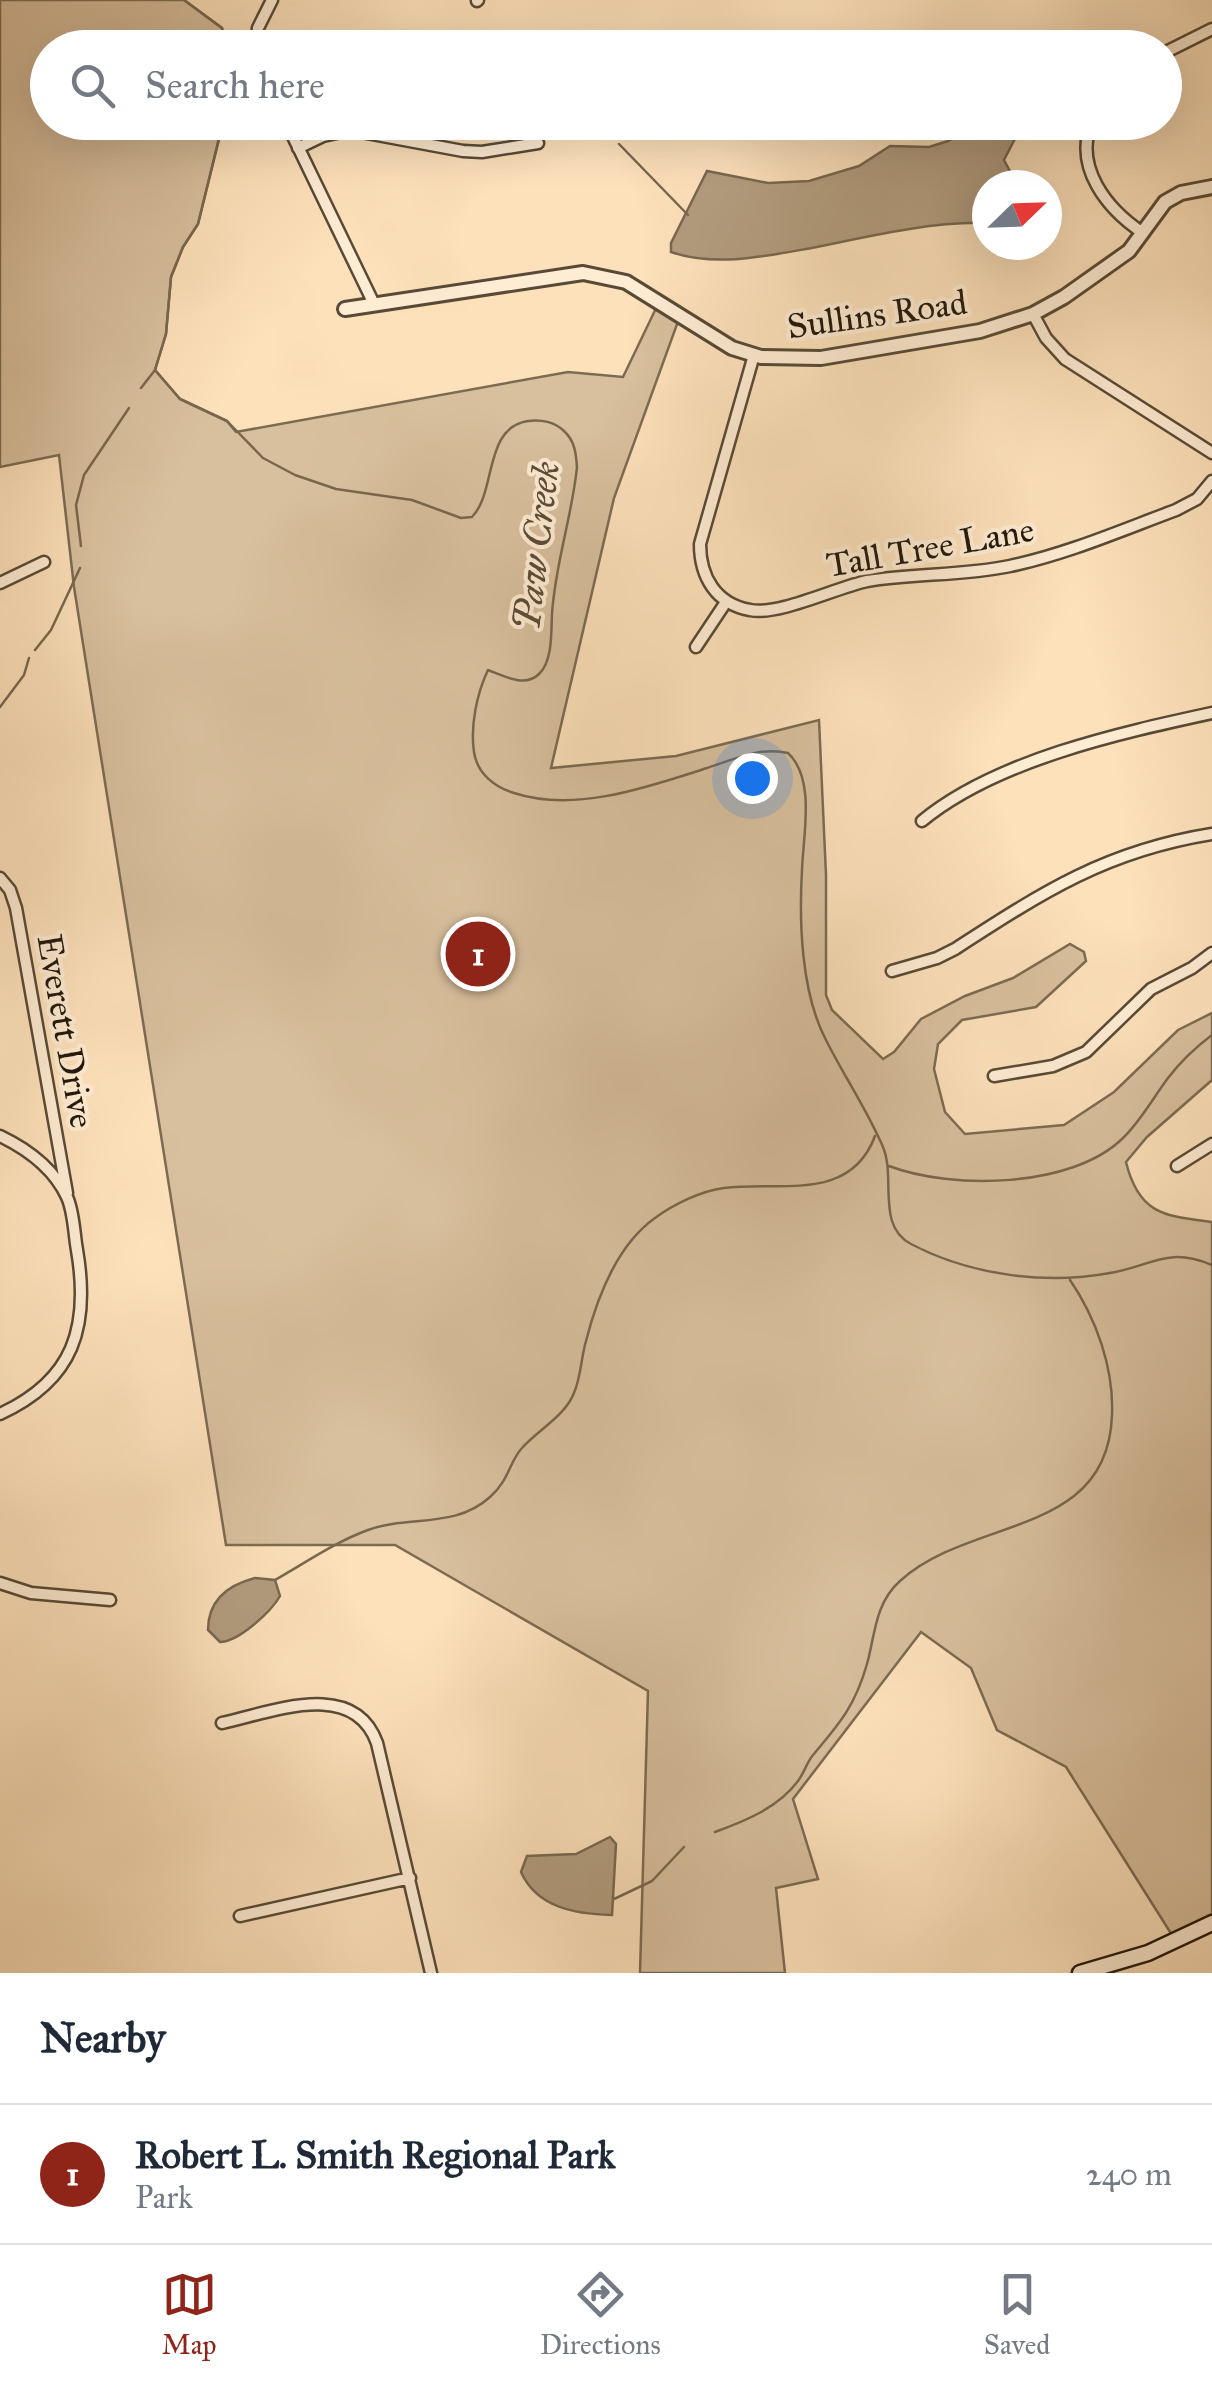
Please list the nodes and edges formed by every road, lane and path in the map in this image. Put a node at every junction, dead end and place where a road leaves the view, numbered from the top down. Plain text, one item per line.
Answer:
1 (272, 0) edge
2 (1212, 29) edge
3 (258, 30) edge
4 (1182, 45) edge
5 (294, 140) edge
6 (315, 140) edge
7 (401, 140) edge
8 (1087, 140) edge
9 (538, 143) dead end
10 (298, 148) junction
11 (1212, 187) edge
12 (1142, 232) junction
13 (374, 304) junction
14 (345, 309) dead end
15 (1033, 314) junction
16 (754, 356) junction
17 (1212, 453) edge
18 (1212, 480) edge
19 (44, 562) dead end
20 (0, 583) edge
21 (726, 602) junction
22 (696, 647) dead end
23 (1212, 713) edge
24 (922, 821) dead end
25 (1212, 834) edge
26 (0, 878) edge
27 (1212, 953) edge
28 (892, 971) dead end
29 (994, 1076) dead end
30 (0, 1136) edge
31 (1212, 1144) edge
32 (1177, 1166) dead end
33 (68, 1198) junction
34 (0, 1414) edge
35 (0, 1583) edge
36 (110, 1600) dead end
37 (222, 1723) dead end
38 (410, 1878) junction
39 (240, 1916) dead end
40 (1212, 1923) edge
41 (431, 1973) edge
42 (1080, 1973) edge

1 - 3 street
2 - 4 street
5 - 10 street
6 - 10 street
7 - 9 street
8 - 12 street
10 - 13 street
11 - 12 street, Sullins Road
12 - 15 street, Sullins Road
13 - 14 street, Sullins Road
13 - 16 street, Sullins Road
15 - 16 street, Sullins Road
15 - 17 street
16 - 21 street
18 - 21 street, Tall Tree Lane
19 - 20 street
21 - 22 street
23 - 24 street
25 - 28 street
26 - 33 street, Everett Drive
27 - 29 street
30 - 33 street
31 - 32 street
33 - 34 street, Everett Drive
35 - 36 street
37 - 38 street
38 - 39 street
38 - 41 street
40 - 42 main road

